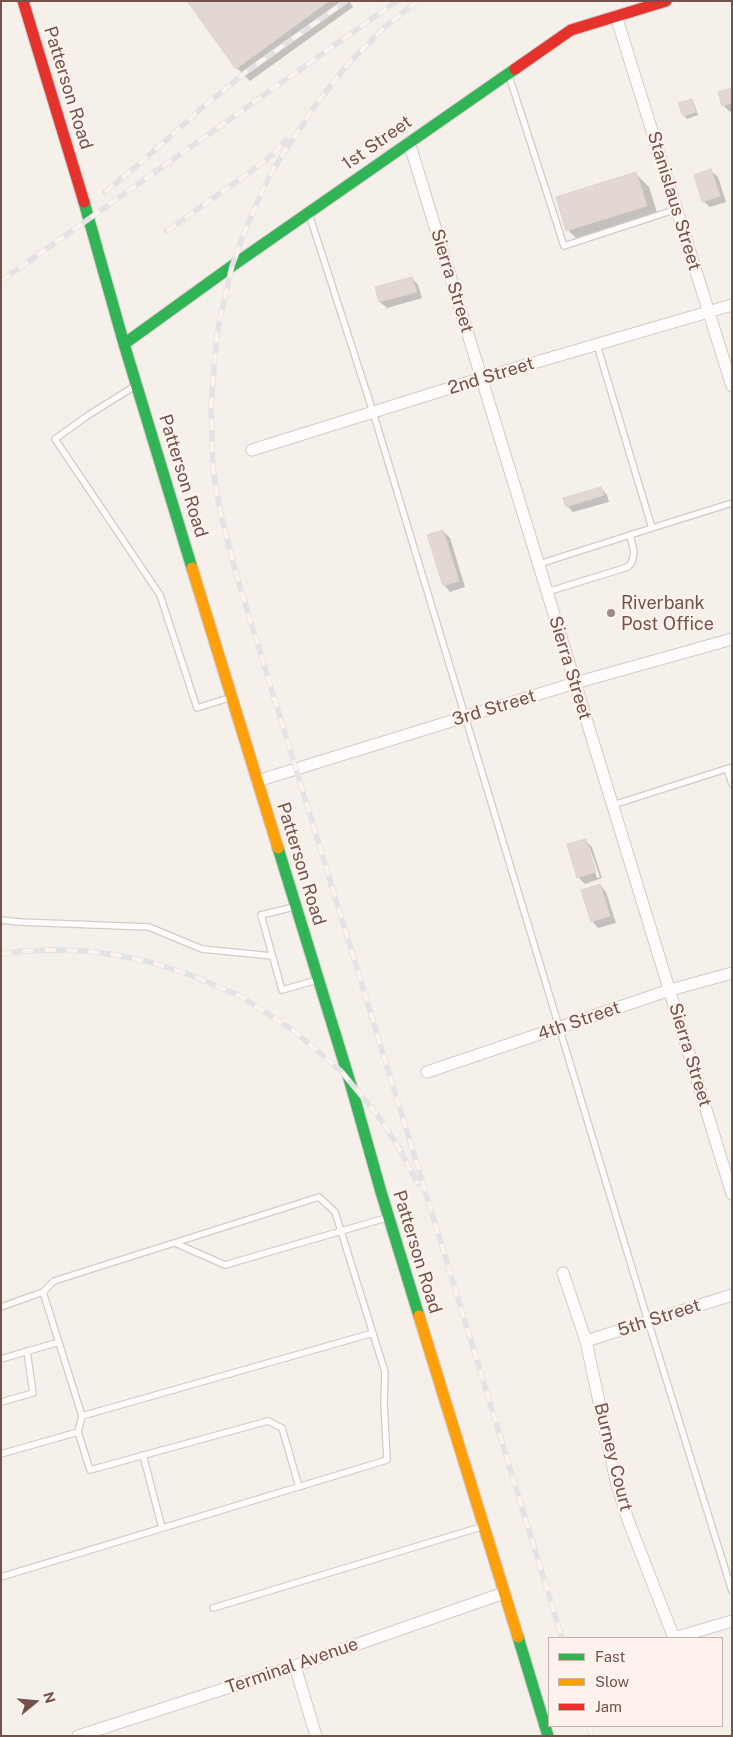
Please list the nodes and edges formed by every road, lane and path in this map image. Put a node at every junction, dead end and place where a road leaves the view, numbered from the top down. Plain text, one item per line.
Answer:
1 (23, 1) edge
2 (666, 1) edge
3 (616, 16) junction
4 (508, 74) junction
5 (409, 142) junction
6 (677, 210) junction
7 (309, 212) junction
8 (732, 305) edge
9 (709, 312) junction
10 (124, 344) junction
11 (597, 344) junction
12 (482, 378) junction
13 (137, 385) junction
14 (732, 386) edge
15 (373, 412) junction
16 (252, 450) dead end
17 (732, 503) edge
18 (652, 528) junction
19 (630, 535) junction
20 (539, 564) junction
21 (547, 592) junction
22 (732, 639) edge
23 (575, 683) junction
24 (232, 697) junction
25 (464, 717) junction
26 (729, 768) edge
27 (257, 780) junction
28 (732, 784) edge
29 (613, 805) junction
30 (296, 907) junction
31 (1, 920) edge
32 (272, 956) junction
33 (732, 973) edge
34 (319, 980) junction
35 (670, 990) junction
36 (560, 1028) junction
37 (427, 1072) dead end
38 (732, 1194) edge
39 (388, 1218) junction
40 (341, 1231) junction
41 (175, 1243) junction
42 (563, 1273) dead end
43 (43, 1292) junction
44 (732, 1295) edge
45 (1, 1307) edge
46 (648, 1321) junction
47 (373, 1332) junction
48 (586, 1341) junction
49 (59, 1342) junction
50 (27, 1351) junction
51 (1, 1359) edge
52 (1, 1402) edge
53 (82, 1416) junction
54 (78, 1432) junction
55 (1, 1454) edge
56 (143, 1455) junction
57 (299, 1487) junction
58 (484, 1527) junction
59 (162, 1528) junction
60 (1, 1577) edge
61 (732, 1591) edge
62 (504, 1593) junction
63 (213, 1608) dead end
64 (732, 1621) edge
65 (674, 1637) edge
66 (677, 1637) edge
67 (295, 1666) junction
68 (82, 1735) edge
69 (316, 1736) edge
70 (548, 1736) edge

1 - 10 main road, Patterson Road
2 - 3 main road, 1st Street
3 - 4 main road, 1st Street
3 - 6 street, Stanislaus Street
4 - 5 main road, 1st Street
4 - 6 lane
5 - 7 main road, 1st Street
5 - 12 street, Sierra Street
6 - 9 street, Stanislaus Street
7 - 10 main road, 1st Street
7 - 15 lane
8 - 9 street, 2nd Street
9 - 11 street, 2nd Street
9 - 14 street, Stanislaus Street
10 - 13 main road, Patterson Road
11 - 12 street, 2nd Street
11 - 18 lane
12 - 15 street, 2nd Street
12 - 20 street, Sierra Street
13 - 24 main road, Patterson Road
13 - 24 lane
15 - 16 street, 2nd Street
15 - 25 lane
17 - 18 lane
18 - 19 lane
19 - 20 lane
19 - 21 lane
20 - 21 street, Sierra Street
21 - 23 street, Sierra Street
22 - 23 street, 3rd Street
23 - 25 street, 3rd Street
23 - 29 street, Sierra Street
24 - 27 main road, Patterson Road
25 - 27 street, 3rd Street
25 - 36 lane
26 - 28 lane
26 - 29 lane
27 - 30 main road, Patterson Road
29 - 35 street, Sierra Street
30 - 32 lane
30 - 34 main road, Patterson Road
31 - 32 lane
32 - 34 lane
33 - 35 street, 4th Street
34 - 39 main road, Patterson Road
35 - 36 street, 4th Street
35 - 38 street, Sierra Street
36 - 37 street, 4th Street
36 - 46 lane
39 - 40 lane
39 - 58 main road, Patterson Road
40 - 41 lane
40 - 41 lane
40 - 47 lane
41 - 43 lane
42 - 48 street, Burney Court
43 - 45 lane
43 - 49 lane
44 - 46 street, 5th Street
46 - 48 street, 5th Street
46 - 61 lane
47 - 53 lane
47 - 57 lane
48 - 65 street, Burney Court
49 - 50 lane
49 - 53 lane
50 - 51 lane
50 - 52 lane
53 - 54 lane
54 - 55 lane
54 - 56 lane
56 - 57 lane
56 - 59 lane
57 - 59 lane
58 - 62 main road, Patterson Road
58 - 63 lane
59 - 60 lane
62 - 67 street, Terminal Avenue
62 - 70 main road, Patterson Road
64 - 66 street
67 - 68 street, Terminal Avenue
67 - 69 street

